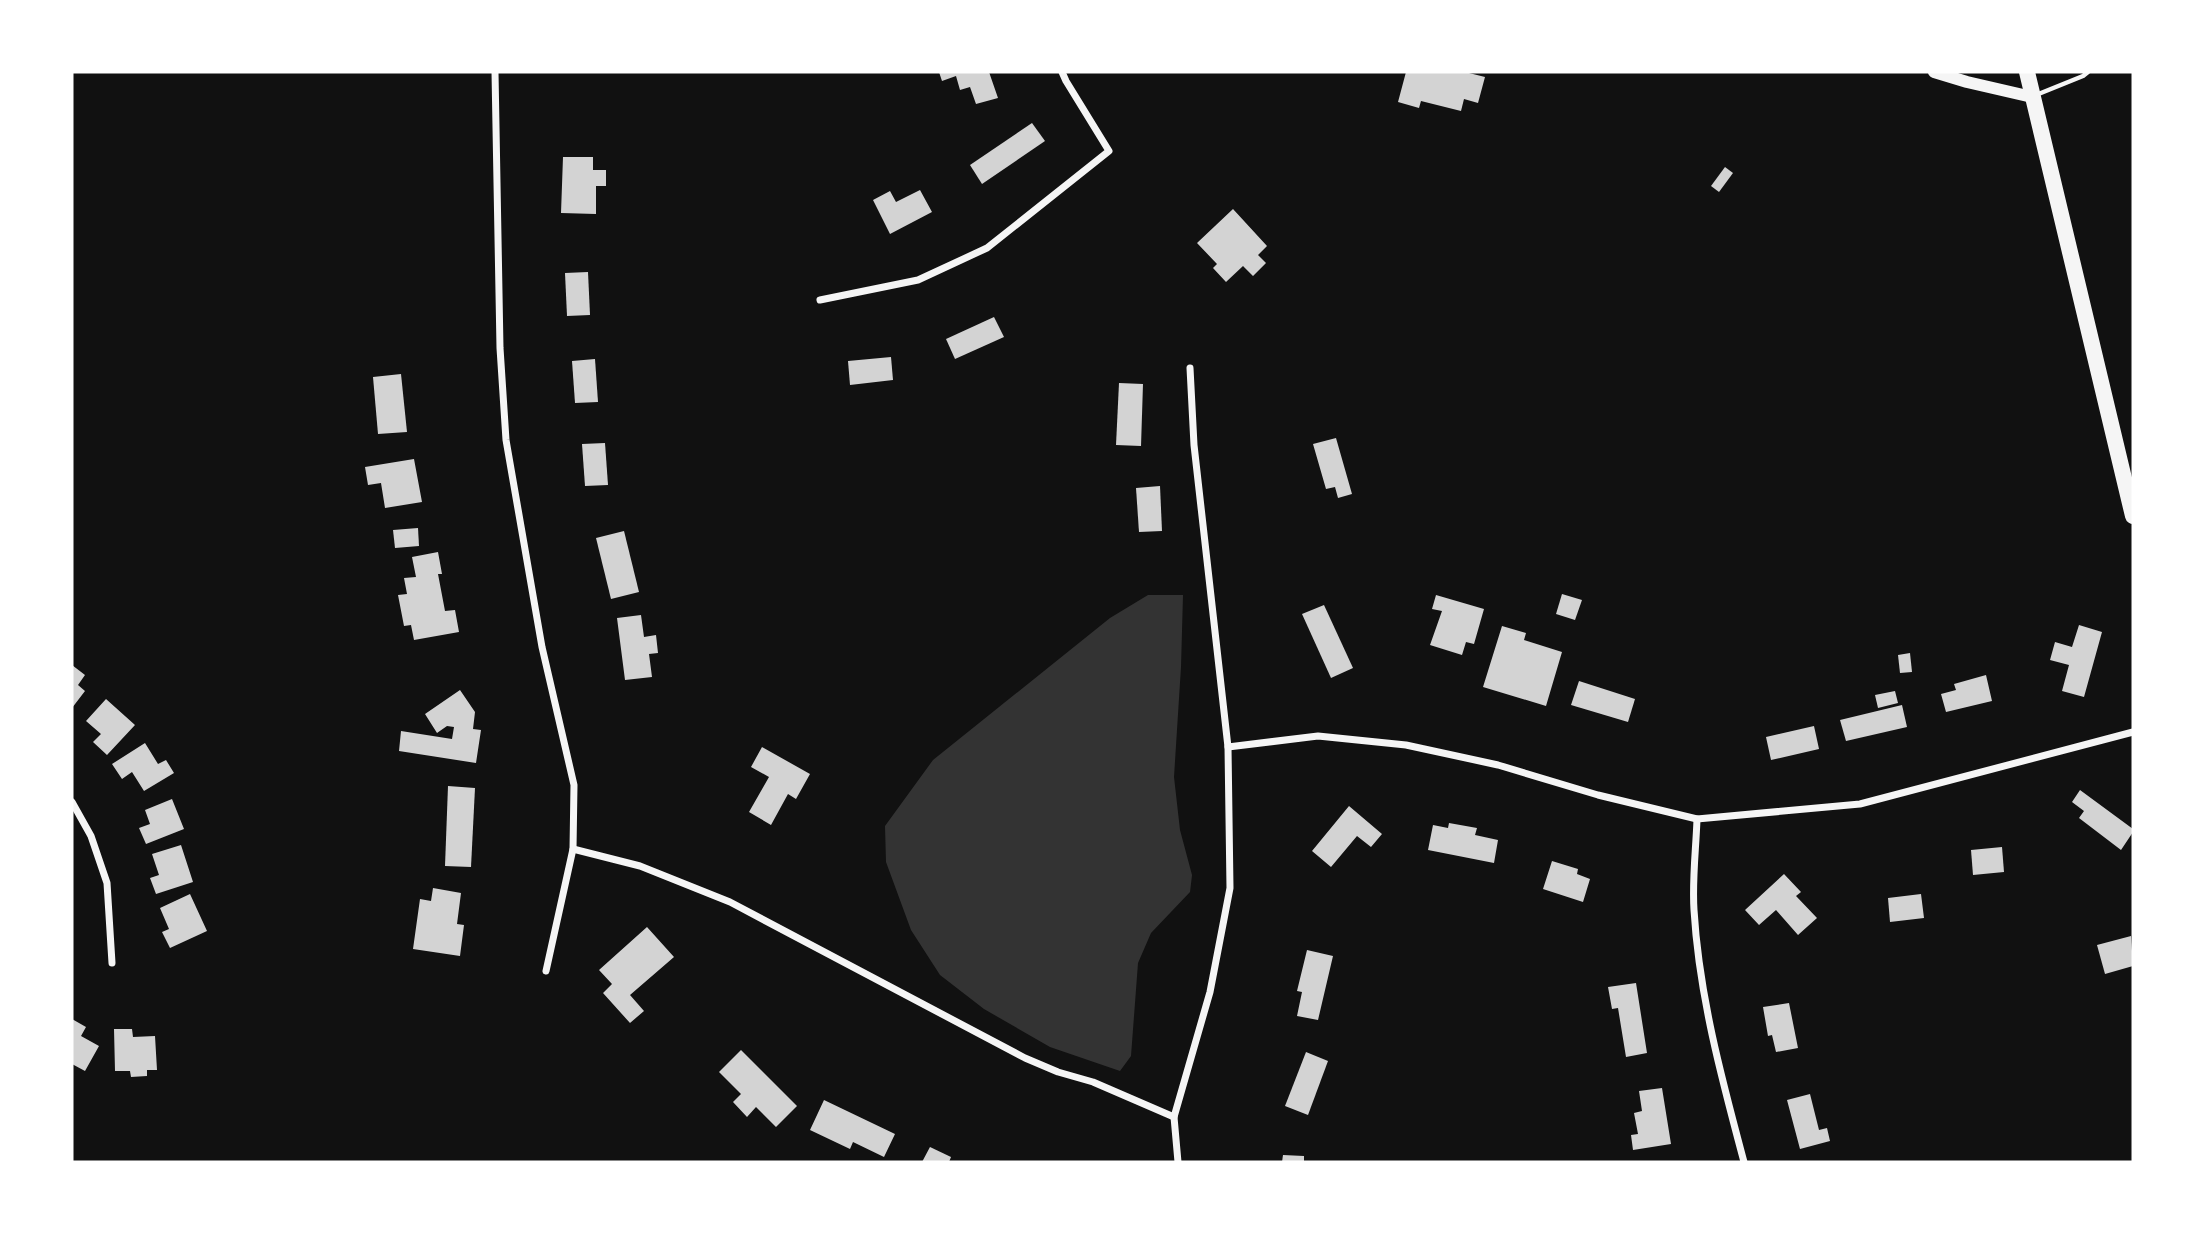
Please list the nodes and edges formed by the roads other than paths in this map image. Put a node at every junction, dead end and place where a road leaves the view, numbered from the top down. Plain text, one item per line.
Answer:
1 (495, 72) edge
2 (1062, 72) edge
3 (1934, 72) edge
4 (2027, 72) edge
5 (2088, 72) edge
6 (2032, 97) junction
7 (820, 300) dead end
8 (1190, 368) dead end
9 (2128, 474) edge
10 (2133, 516) edge
11 (2133, 732) edge
12 (1228, 747) junction
13 (72, 802) edge
14 (1697, 819) junction
15 (573, 849) junction
16 (113, 963) dead end
17 (546, 971) dead end
18 (1174, 1117) junction
19 (1178, 1162) edge
20 (1744, 1162) edge

1 - 15 street
2 - 7 street
3 - 6 street
4 - 6 main road
5 - 6 lane
6 - 9 main road
8 - 12 street
9 - 10 main road
11 - 14 street
12 - 14 street
12 - 18 street
13 - 16 street
14 - 20 street
15 - 17 street
15 - 18 street
18 - 19 street

